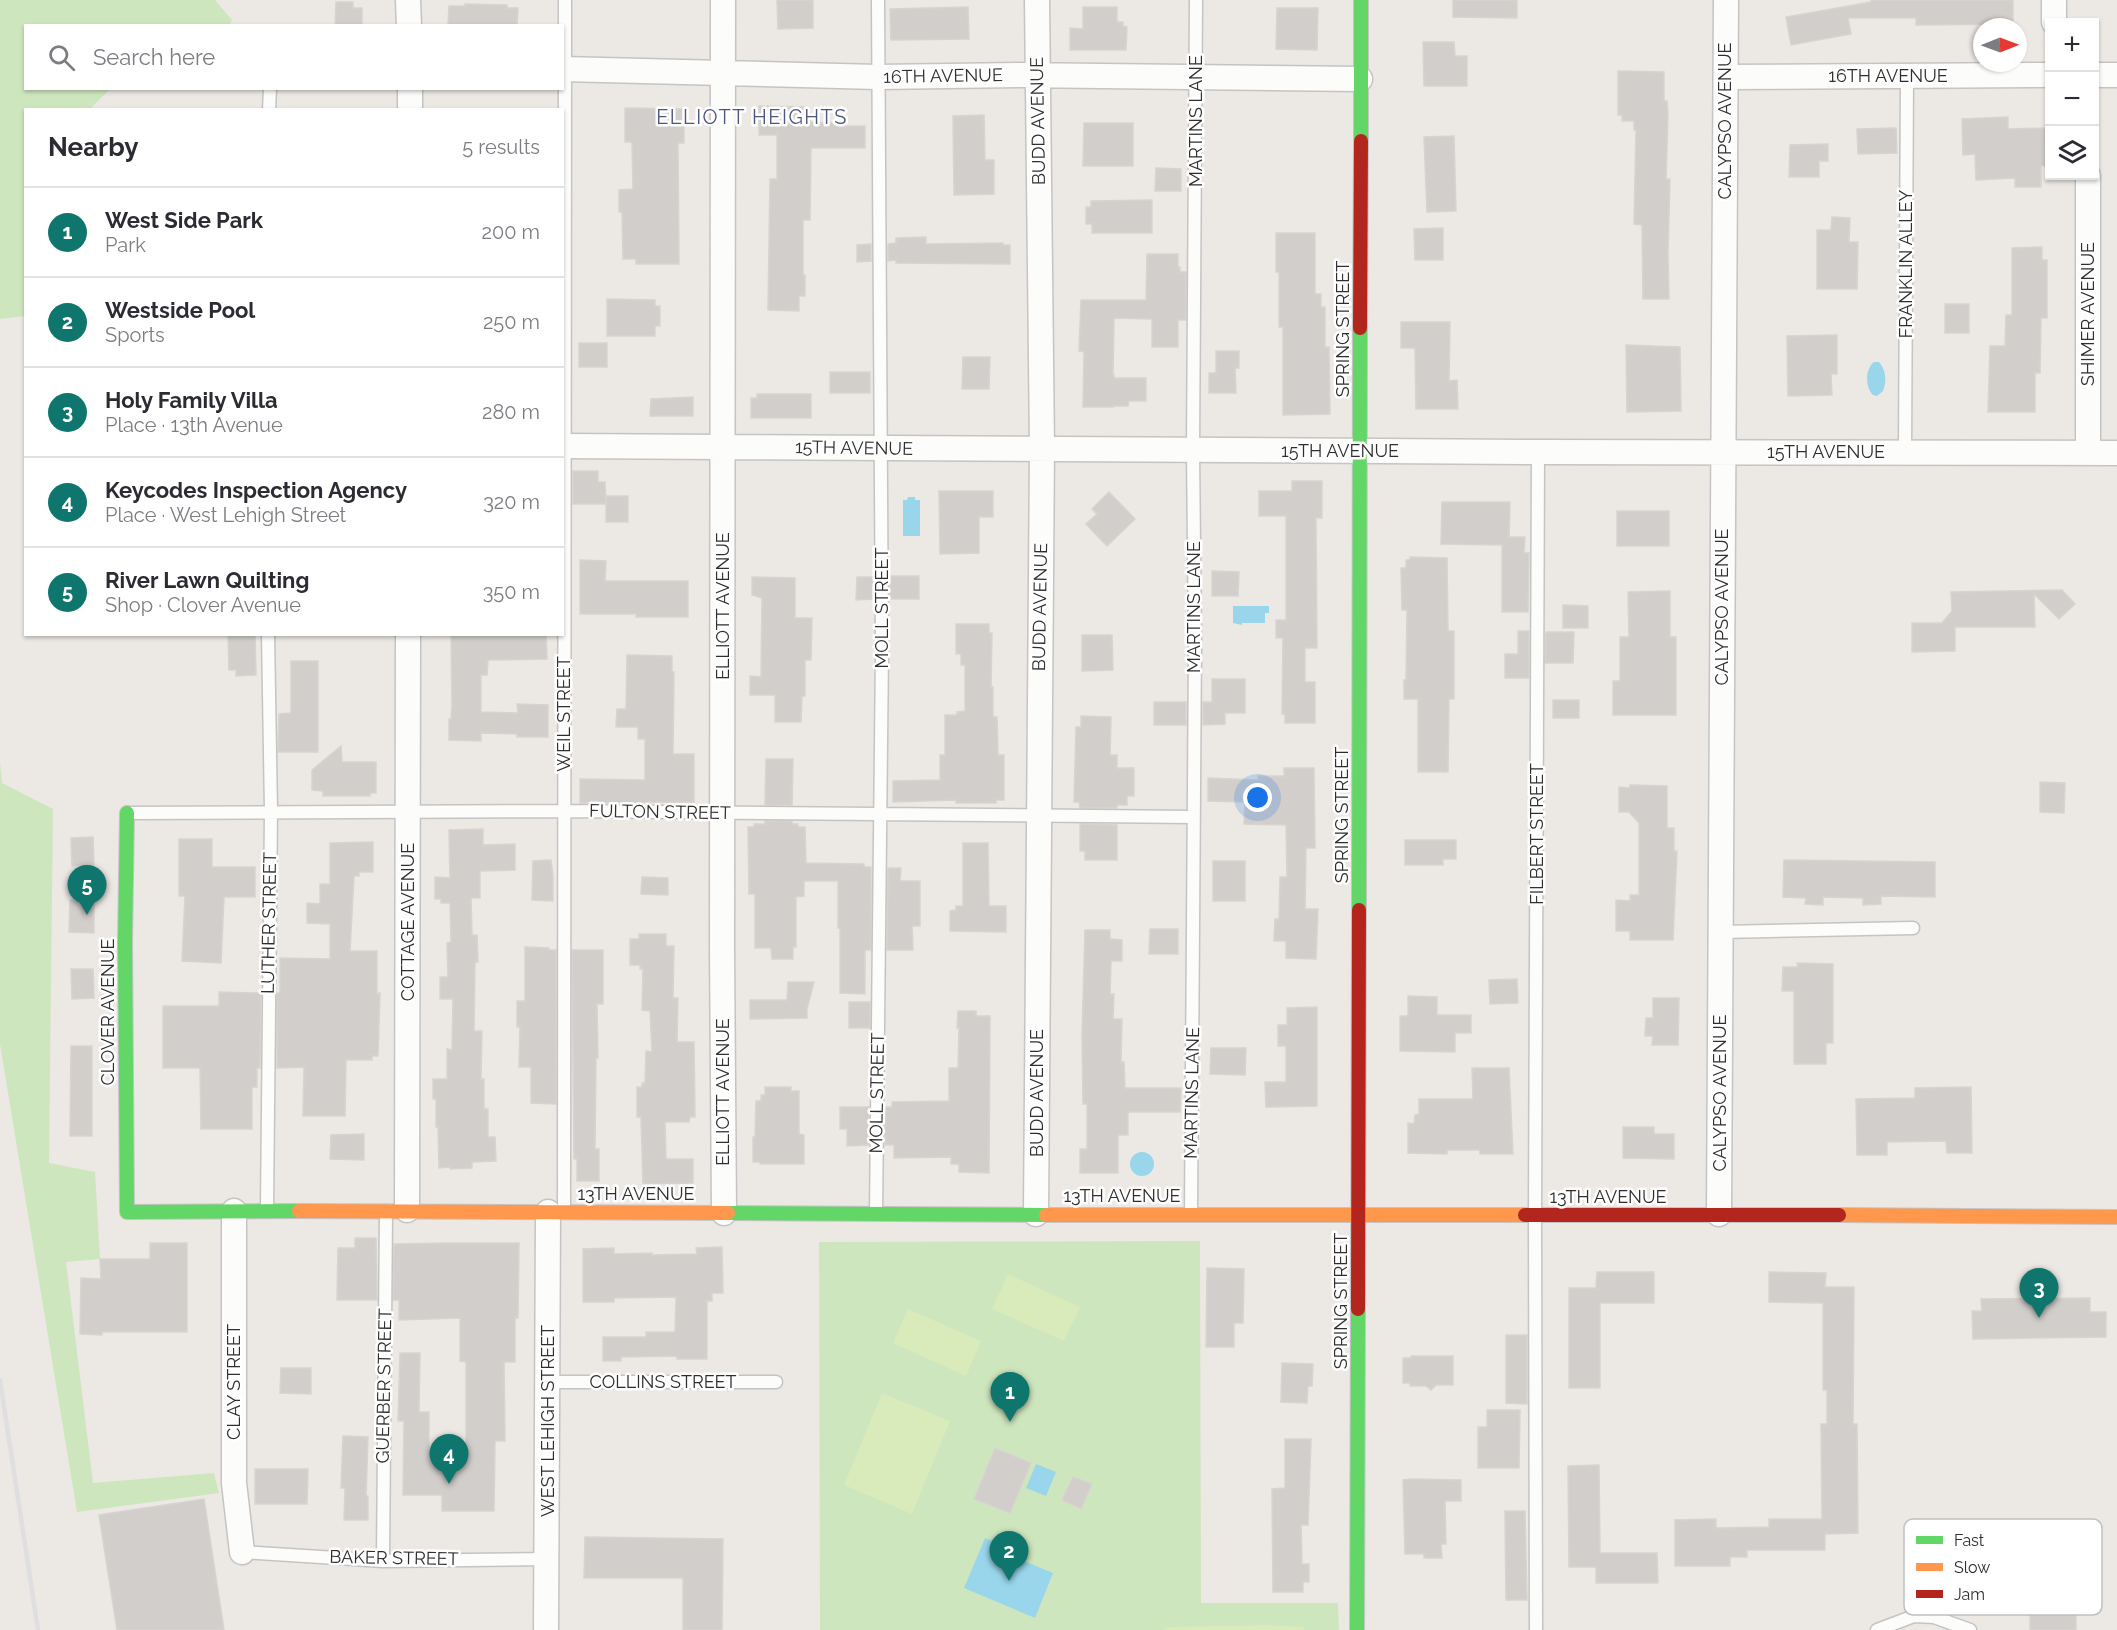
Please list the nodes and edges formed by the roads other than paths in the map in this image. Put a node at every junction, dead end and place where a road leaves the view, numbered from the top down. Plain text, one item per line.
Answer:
1 (408, 0) edge
2 (565, 0) edge
3 (723, 0) edge
4 (878, 0) edge
5 (1037, 0) edge
6 (1196, 0) edge
7 (1361, 0) edge
8 (1726, 0) edge
9 (2054, 0) edge
10 (2054, 18) edge
11 (409, 24) edge
12 (564, 34) edge
13 (564, 69) edge
14 (724, 74) junction
15 (1038, 75) junction
16 (2045, 75) edge
17 (2099, 75) edge
18 (2117, 75) edge
19 (1907, 76) junction
20 (878, 77) junction
21 (1196, 77) junction
22 (1726, 77) junction
23 (1360, 79) junction
24 (270, 90) edge
25 (410, 90) edge
26 (563, 90) edge
27 (269, 108) edge
28 (410, 108) edge
29 (563, 108) edge
30 (2088, 180) edge
31 (564, 446) edge
32 (723, 446) junction
33 (881, 449) junction
34 (1042, 449) junction
35 (1193, 450) junction
36 (1361, 451) junction
37 (1538, 452) junction
38 (1723, 452) junction
39 (1905, 453) junction
40 (2088, 453) junction
41 (2117, 453) edge
42 (268, 636) edge
43 (408, 636) edge
44 (271, 811) junction
45 (564, 811) junction
46 (408, 812) junction
47 (127, 813) joint
48 (722, 813) junction
49 (881, 814) junction
50 (1038, 815) junction
51 (1193, 817) junction
52 (1913, 928) dead end
53 (1721, 932) junction
54 (397, 1210) junction
55 (234, 1211) junction
56 (267, 1211) junction
57 (127, 1212) joint
58 (556, 1212) junction
59 (724, 1213) junction
60 (1036, 1214) junction
61 (1719, 1214) junction
62 (876, 1215) junction
63 (1191, 1215) junction
64 (1535, 1215) junction
65 (1359, 1216) junction
66 (2117, 1217) edge
67 (549, 1382) junction
68 (776, 1382) dead end
69 (242, 1552) joint
70 (547, 1559) junction
71 (383, 1561) junction
72 (546, 1630) edge
73 (1357, 1630) edge
74 (1536, 1630) edge
75 (1877, 1630) edge
76 (1970, 1630) edge

1 - 11 street
2 - 12 lane, WEIL STREET
3 - 14 street, ELLIOTT AVENUE
4 - 20 lane, MOLL STREET
5 - 15 street, BUDD AVENUE
6 - 21 lane, MARTINS LANE
7 - 23 street, SPRING STREET
8 - 22 street, CALYPSO AVENUE
9 - 10 street
13 - 14 street, 16TH AVENUE
14 - 20 street, 16TH AVENUE
14 - 32 street, ELLIOTT AVENUE
15 - 20 street, 16TH AVENUE
15 - 21 street, 16TH AVENUE
15 - 34 street, BUDD AVENUE
16 - 19 street, 16TH AVENUE
17 - 18 street
19 - 22 street, 16TH AVENUE
19 - 39 lane, FRANKLIN ALLEY
20 - 33 lane, MOLL STREET
21 - 23 street, 16TH AVENUE
21 - 35 lane, MARTINS LANE
22 - 38 street, CALYPSO AVENUE
23 - 36 street, SPRING STREET
24 - 27 lane
25 - 28 street
26 - 29 lane, WEIL STREET
30 - 40 street, SHIMER AVENUE
31 - 32 street, 15TH AVENUE
31 - 45 lane, WEIL STREET
32 - 33 street, 15TH AVENUE
32 - 48 street, ELLIOTT AVENUE
33 - 34 street, 15TH AVENUE
33 - 49 lane, MOLL STREET
34 - 35 street, 15TH AVENUE
34 - 50 street, BUDD AVENUE
35 - 36 street, 15TH AVENUE
35 - 51 lane, MARTINS LANE
36 - 37 street, 15TH AVENUE
36 - 65 street, SPRING STREET
37 - 38 street, 15TH AVENUE
37 - 64 lane, FILBERT STREET
38 - 39 street, 15TH AVENUE
38 - 53 street, CALYPSO AVENUE
39 - 40 street, 15TH AVENUE
40 - 41 street, 15TH AVENUE
42 - 44 lane, LUTHER STREET
43 - 46 street, COTTAGE AVENUE
44 - 46 lane, FULTON STREET
44 - 47 lane, FULTON STREET
44 - 56 lane, LUTHER STREET
45 - 46 lane, FULTON STREET
45 - 48 lane, FULTON STREET
45 - 58 lane, WEIL STREET
46 - 54 street, COTTAGE AVENUE
47 - 57 street, CLOVER AVENUE
48 - 49 lane, FULTON STREET
48 - 59 street, ELLIOTT AVENUE
49 - 50 lane, FULTON STREET
49 - 62 lane, MOLL STREET
50 - 51 lane, FULTON STREET
50 - 60 street, BUDD AVENUE
51 - 63 lane, MARTINS LANE
52 - 53 lane
53 - 61 street, CALYPSO AVENUE
54 - 56 street, 13TH AVENUE
54 - 58 street, 13TH AVENUE
54 - 71 lane, GUERBER STREET
55 - 56 street, 13TH AVENUE
55 - 57 street, 13TH AVENUE
55 - 69 street, CLAY STREET
58 - 59 street, 13TH AVENUE
58 - 67 street, WEST LEHIGH STREET
59 - 62 street, 13TH AVENUE
60 - 62 street, 13TH AVENUE
60 - 63 street, 13TH AVENUE
61 - 64 street, 13TH AVENUE
61 - 66 street, 13TH AVENUE
63 - 65 street, 13TH AVENUE
64 - 65 street, 13TH AVENUE
64 - 74 lane, FILBERT STREET
65 - 73 street, SPRING STREET
67 - 68 lane, COLLINS STREET
67 - 70 street, WEST LEHIGH STREET
69 - 71 lane, BAKER STREET
70 - 71 lane, BAKER STREET
70 - 72 street, WEST LEHIGH STREET
75 - 76 lane

